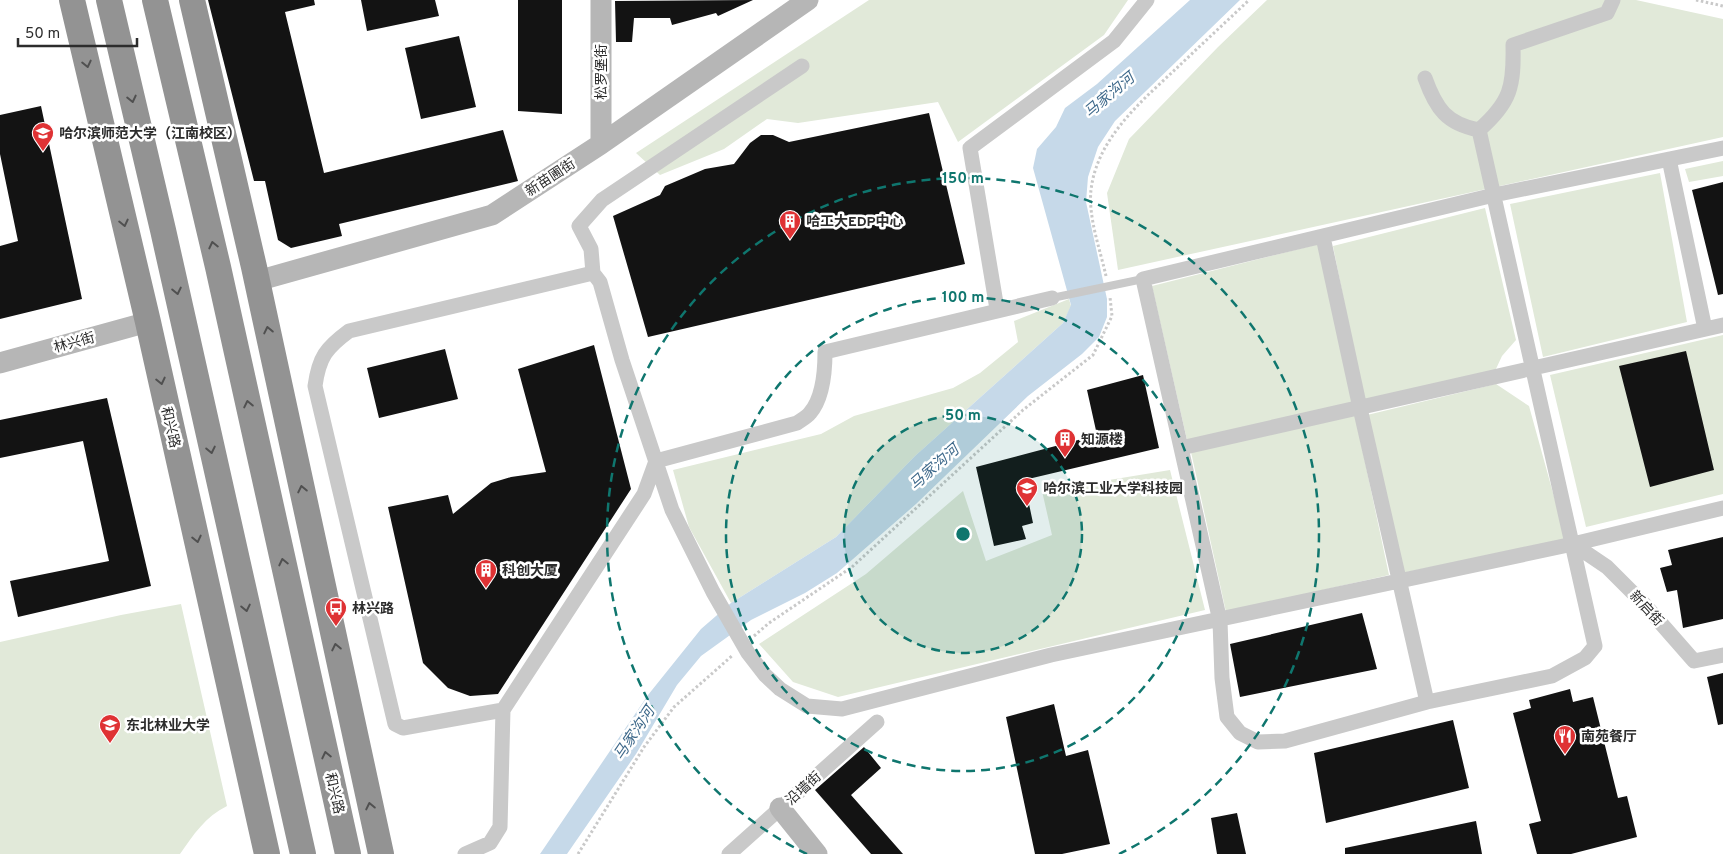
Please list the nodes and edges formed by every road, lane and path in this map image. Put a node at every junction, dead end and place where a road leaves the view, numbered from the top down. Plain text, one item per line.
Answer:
1 (72, 0) edge
2 (109, 0) edge
3 (155, 0) edge
4 (192, 0) edge
5 (601, 0) edge
6 (795, 0) edge
7 (808, 0) edge
8 (1147, 0) edge
9 (1249, 0) edge
10 (1613, 0) edge
11 (1696, 0) edge
12 (1723, 6) edge
13 (802, 66) dead end
14 (1425, 78) dead end
15 (1479, 130) junction
16 (601, 137) junction
17 (1723, 148) edge
18 (1669, 159) junction
19 (1494, 195) junction
20 (163, 230) junction
21 (1323, 237) junction
22 (593, 273) junction
23 (256, 274) junction
24 (1143, 279) junction
25 (1107, 284) dead end
26 (1109, 293) dead end
27 (1052, 298) joint
28 (997, 309) junction
29 (146, 316) junction
30 (1723, 325) edge
31 (1705, 329) junction
32 (0, 348) edge
33 (0, 363) edge
34 (1534, 369) junction
35 (1360, 408) junction
36 (1181, 448) junction
37 (656, 461) junction
38 (1723, 508) edge
39 (1572, 544) junction
40 (1399, 581) junction
41 (1220, 620) junction
42 (253, 640) junction
43 (745, 648) junction
44 (1723, 655) edge
45 (1426, 702) junction
46 (503, 710) junction
47 (877, 722) dead end
48 (250, 779) junction
49 (780, 808) junction
50 (267, 854) edge
51 (303, 854) edge
52 (348, 854) edge
53 (380, 854) edge
54 (465, 854) edge
55 (578, 854) edge
56 (729, 854) edge
57 (817, 854) edge

1 -> 29 highway, 和兴路
2 -> 20 highway
52 -> 3 highway, 和兴路
4 - 23 highway
5 - 16 main road, 松罗堡街
6 - 16 main road, 新苗圃街
7 - 16 main road, 新苗圃街
8 - 28 street
9 - 25 path
10 - 15 street
11 - 12 path
13 - 22 street
14 - 15 street
15 - 19 street
16 - 23 main road, 新苗圃街
17 - 18 street
18 - 19 street
18 - 31 street
19 - 21 street
19 - 34 street
20 - 29 highway
20 -> 42 highway
21 - 24 street
21 - 35 street
22 - 37 street
22 - 46 street
53 -> 23 highway
24 - 27 lane
24 - 36 street
26 - 43 path
27 - 28 street
28 - 37 street
29 - 32 main road, 林兴街
29 - 33 main road, 林兴街
29 -> 48 highway, 和兴路
30 - 31 street
31 - 34 street
34 - 35 street
34 - 39 street
35 - 36 street
35 - 40 street
36 - 41 street
37 - 43 street
37 - 46 street
38 - 39 street
39 - 40 street
39 - 44 street, 新启街
39 - 45 street
40 - 41 street
40 - 45 street
41 - 43 street
41 - 45 street
42 - 48 highway
42 - 51 highway
43 - 55 path
46 - 54 street
47 - 49 street, 沿墙街
48 - 50 highway, 和兴路
49 - 56 street, 沿墙街
49 - 57 main road

